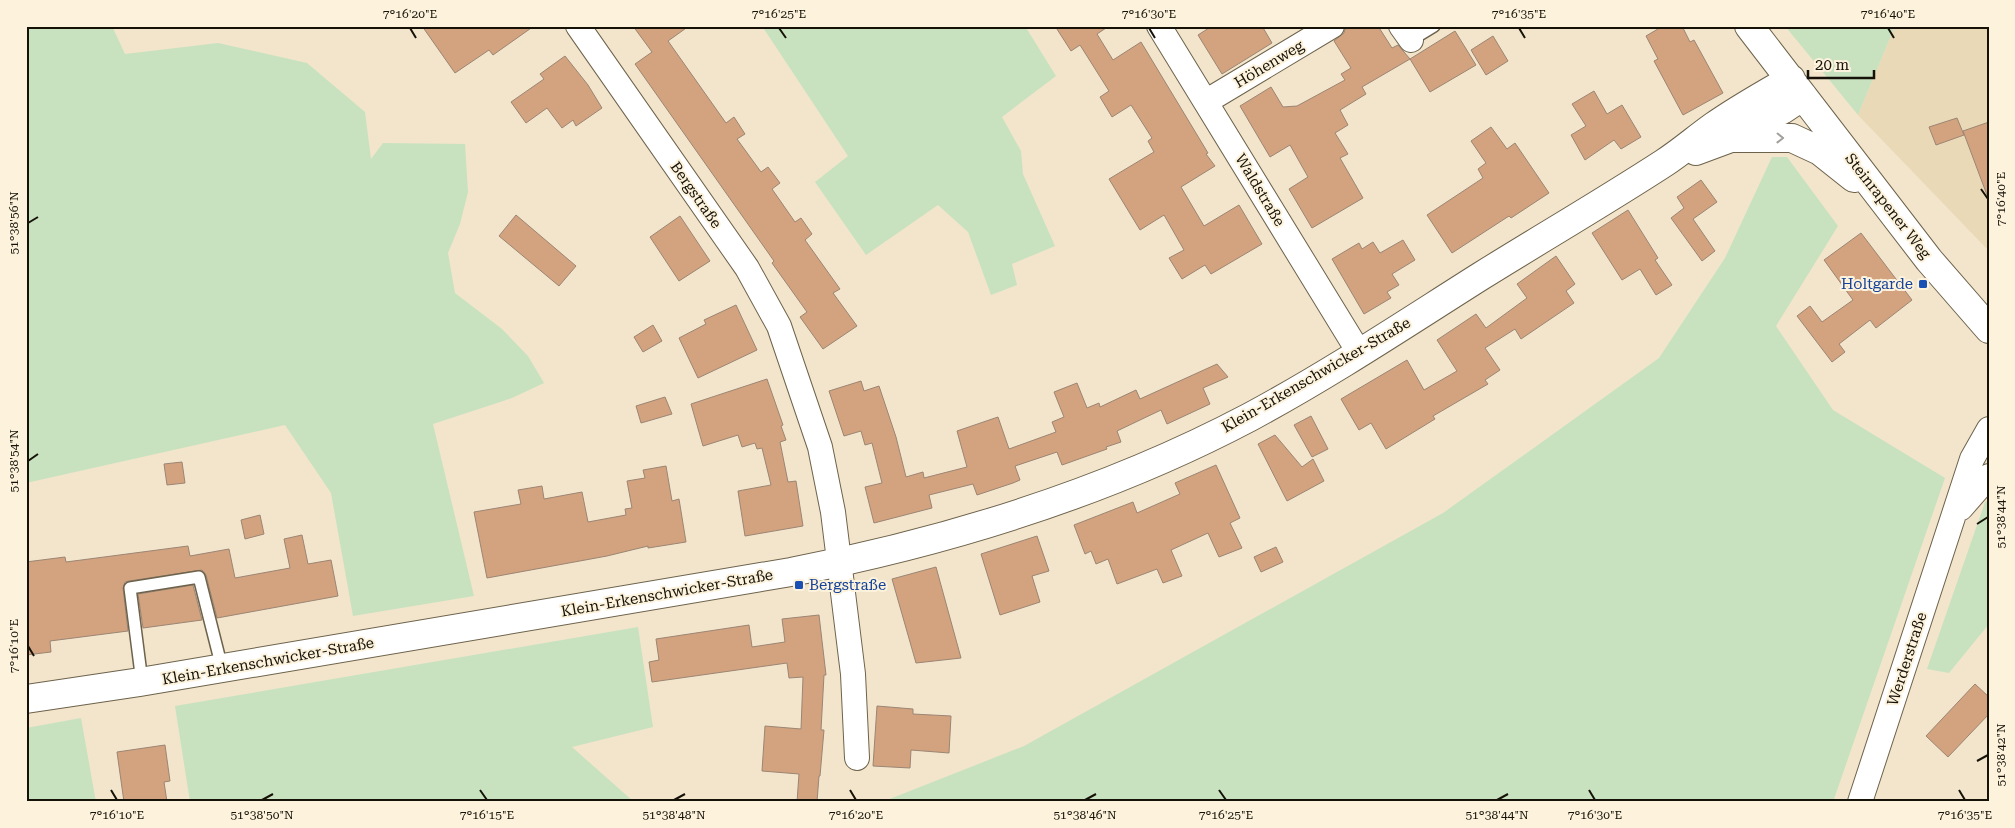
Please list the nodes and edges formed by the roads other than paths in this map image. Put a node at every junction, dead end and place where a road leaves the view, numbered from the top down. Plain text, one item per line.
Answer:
1 (578, 26) edge
2 (1160, 26) edge
3 (1332, 26) edge
4 (1434, 26) edge
5 (1749, 26) edge
6 (1406, 33) edge
7 (1797, 87) junction
8 (1207, 101) junction
9 (1731, 138) junction
10 (1666, 162) junction
11 (1886, 204) junction
12 (1989, 329) edge
13 (1360, 354) junction
14 (1989, 429) edge
15 (1989, 476) edge
16 (1954, 515) junction
17 (840, 562) junction
18 (222, 668) junction
19 (142, 682) junction
20 (26, 699) edge
21 (857, 758) dead end
22 (1860, 802) edge

1 - 17 street, Bergstraße
2 - 8 street, Waldstraße
3 - 8 street, Höhenweg
4 - 6 lane
5 - 7 street
7 - 9 street, Klein-Erkenschwicker-Straße
7 - 10 street, Klein-Erkenschwicker-Straße
7 - 11 street, Steinrapener Weg
8 - 13 street, Waldstraße
9 - 10 street, Klein-Erkenschwicker-Straße
9 -> 11 street, Klein-Erkenschwicker-Straße
10 - 13 street, Klein-Erkenschwicker-Straße
11 - 12 street, Steinrapener Weg
13 - 17 street, Klein-Erkenschwicker-Straße
14 - 16 street, Werderstraße
15 - 16 street, Werderstraße
16 - 22 street, Werderstraße
17 - 18 street, Klein-Erkenschwicker-Straße
17 - 21 street, Bergstraße
18 - 19 street, Klein-Erkenschwicker-Straße
18 - 19 lane
19 - 20 street, Klein-Erkenschwicker-Straße

